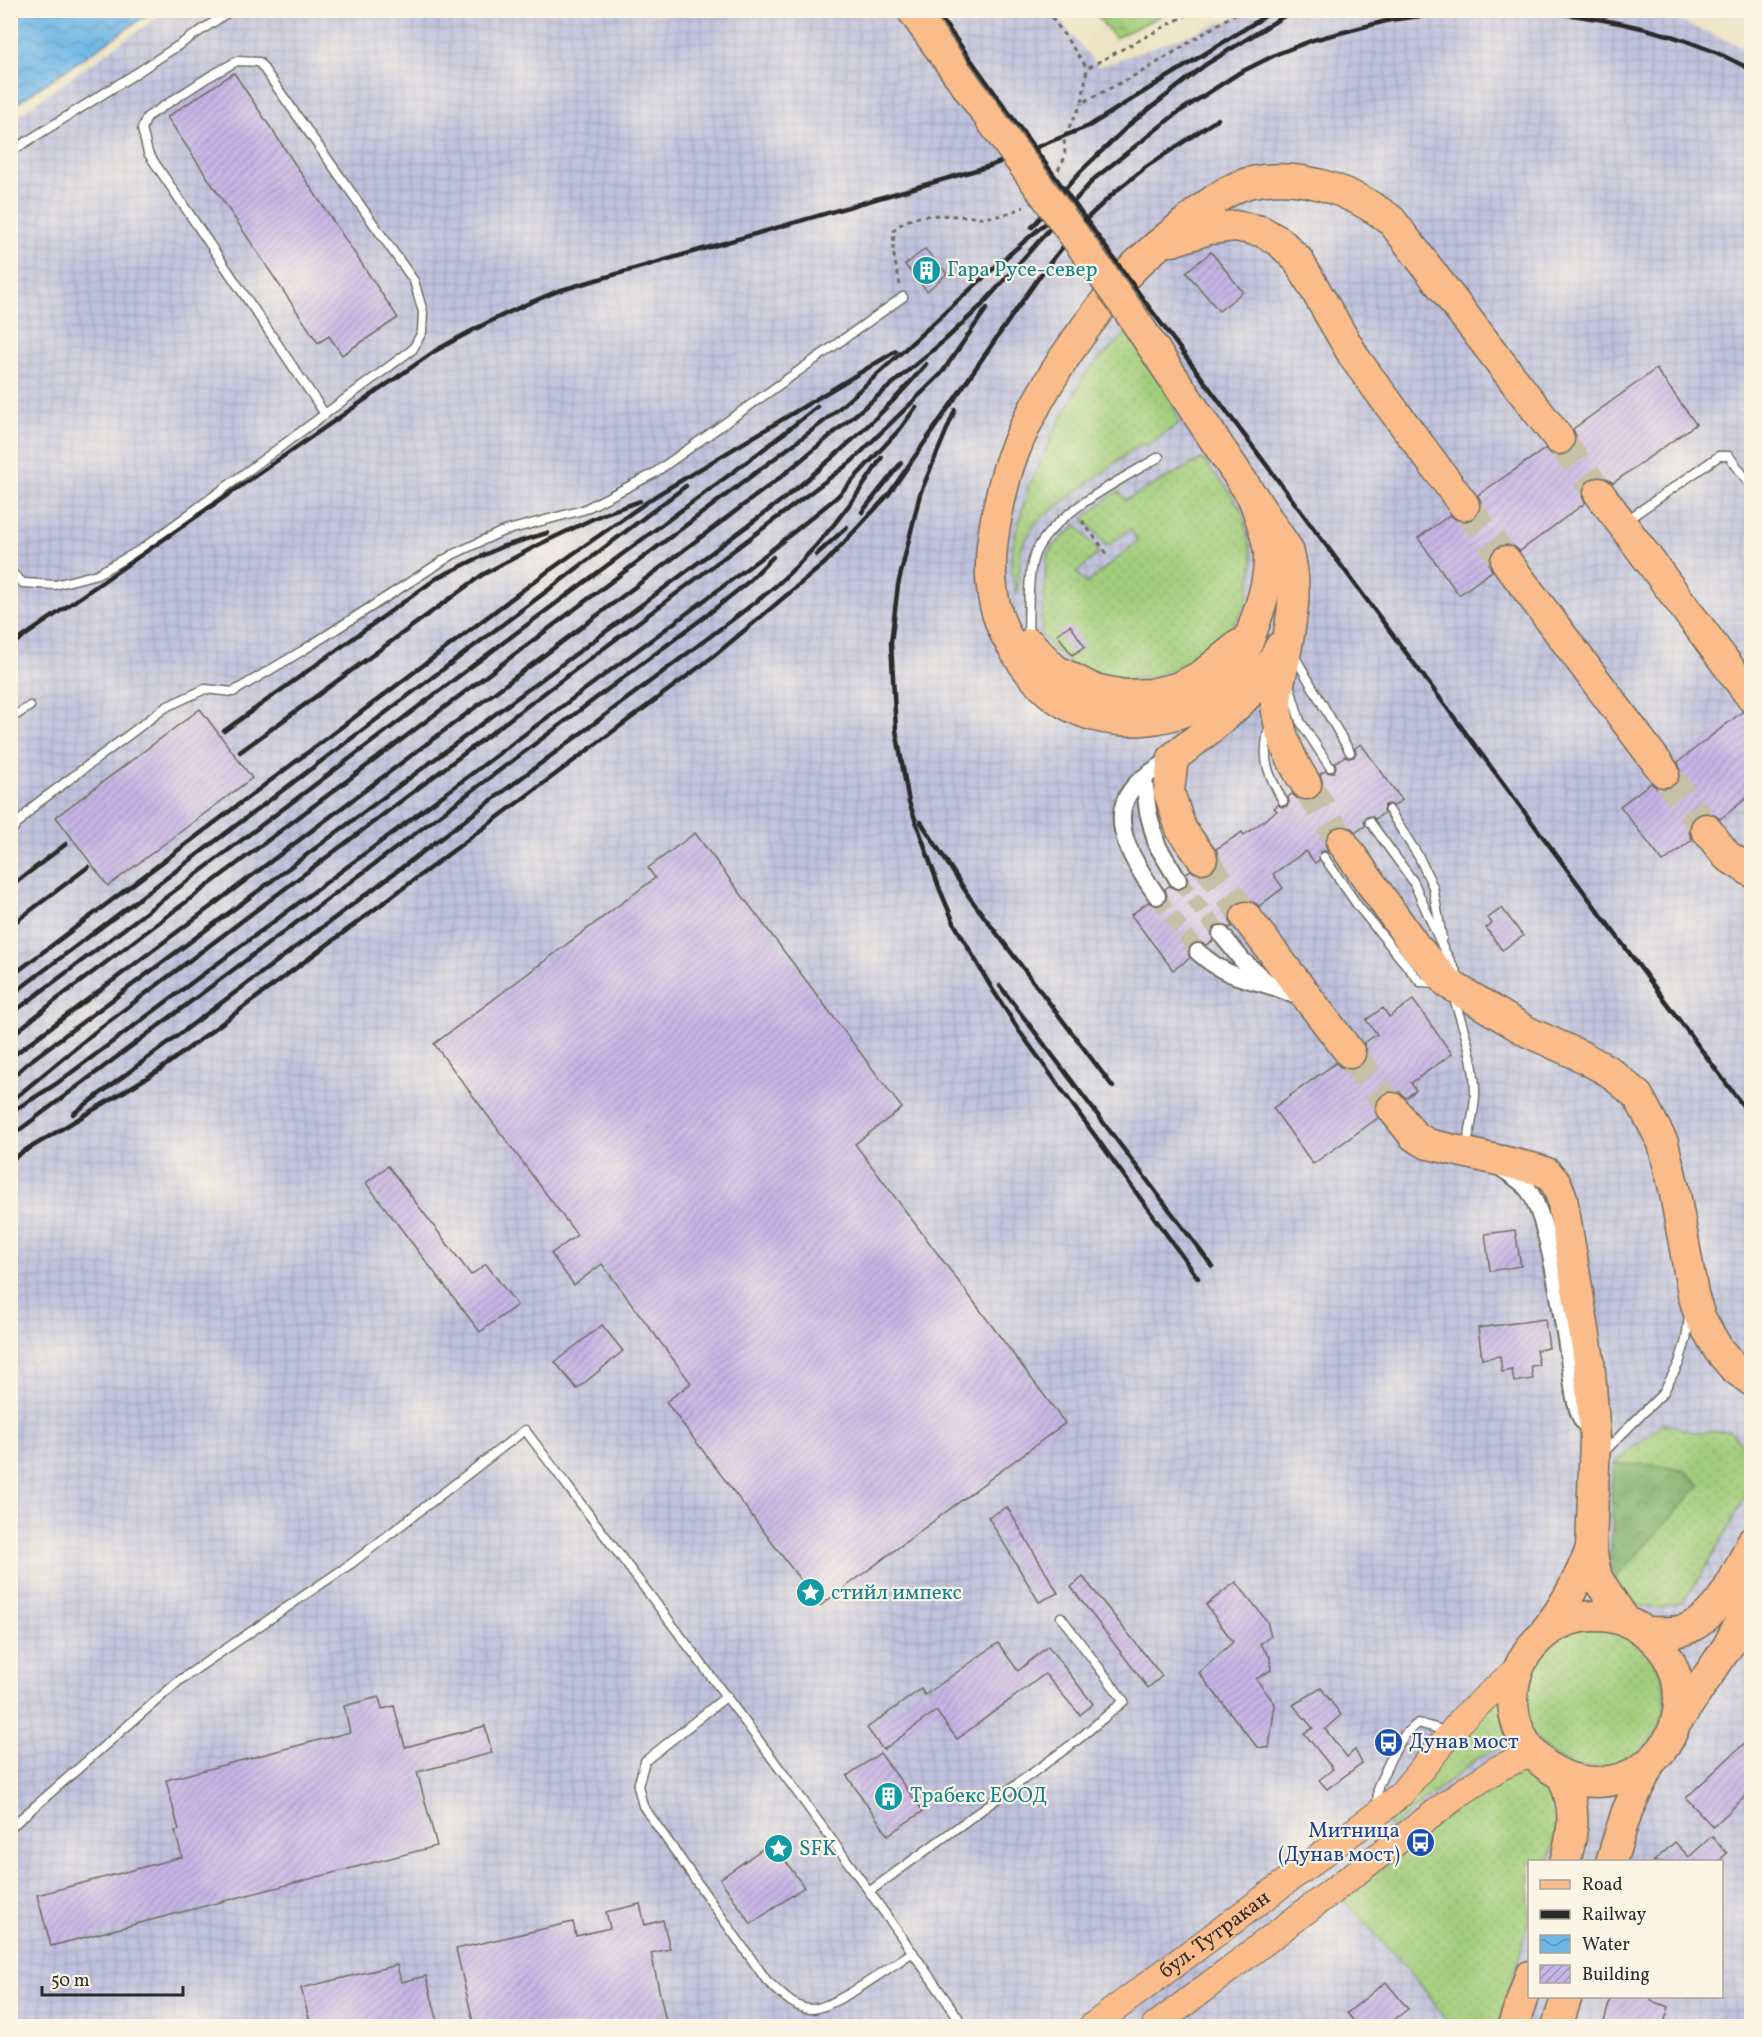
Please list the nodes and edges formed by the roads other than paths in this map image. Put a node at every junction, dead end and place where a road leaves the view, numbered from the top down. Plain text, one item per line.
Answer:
1 (232, 10) edge
2 (912, 10) edge
3 (10, 152) edge
4 (1150, 251) junction
5 (903, 297) road end
6 (10, 339) edge
7 (10, 370) edge
8 (325, 414) junction
9 (1559, 439) tunnel mouth
10 (1159, 457) dead end
11 (1752, 488) edge
12 (1599, 493) tunnel mouth
13 (1253, 497) junction
14 (1464, 505) tunnel mouth
15 (998, 512) junction
16 (1622, 524) junction
17 (1506, 561) tunnel mouth
18 (10, 571) edge
19 (1251, 635) junction
20 (1288, 641) junction
21 (1028, 642) junction
22 (1752, 698) edge
23 (30, 706) dead end
24 (10, 719) edge
25 (1350, 752) dead end
26 (1173, 758) junction
27 (1330, 767) dead end
28 (1664, 772) tunnel mouth
29 (1144, 779) junction
30 (1294, 793) tunnel mouth
31 (1389, 810) dead end
32 (1370, 822) dead end
33 (1706, 829) tunnel mouth
34 (10, 832) edge
35 (1333, 849) tunnel mouth
36 (1202, 858) tunnel mouth
37 (1752, 872) edge
38 (1178, 880) tunnel mouth
39 (1157, 896) tunnel mouth
40 (1246, 917) tunnel mouth
41 (1221, 934) tunnel mouth
42 (1443, 948) junction
43 (1198, 952) tunnel mouth
44 (1449, 984) junction
45 (1272, 987) junction
46 (1312, 1002) junction
47 (1481, 1003) junction
48 (1350, 1053) tunnel mouth
49 (1392, 1108) tunnel mouth
50 (1479, 1157) junction
51 (1693, 1294) junction
52 (1752, 1381) edge
53 (1594, 1450) junction
54 (1752, 1542) edge
55 (1591, 1549) junction
56 (1752, 1598) edge
57 (1061, 1617) dead end
58 (1635, 1625) junction
59 (1542, 1635) junction
60 (1518, 1668) junction
61 (727, 1696) junction
62 (1678, 1720) junction
63 (1532, 1752) junction
64 (1650, 1763) junction
65 (1562, 1775) junction
66 (10, 1828) edge
67 (1565, 1860) edge
68 (1612, 1860) edge
69 (870, 1891) junction
70 (913, 1952) junction
71 (1528, 1982) edge
72 (1566, 1998) edge
73 (964, 2026) edge
74 (1092, 2026) edge
75 (1155, 2026) edge
76 (1513, 2026) edge
77 (1557, 2026) edge

1 - 3 lane
2 - 13 highway, bridge
4 - 9 highway
4 - 14 highway
4 - 15 highway
5 - 34 lane
6 - 7 lane
8 - 8 lane
8 - 18 lane
10 - 21 lane
11 - 16 lane
12 - 16 highway
13 - 19 highway
13 - 20 highway
15 - 19 highway
15 - 21 highway
16 - 22 highway
17 - 28 highway
19 - 21 highway
20 - 25 lane
20 - 26 highway
20 - 27 lane
20 - 30 highway
23 - 24 lane
26 - 29 street
26 - 36 highway
29 - 38 street
29 - 39 street
31 - 42 lane
32 - 42 lane
33 - 37 highway
35 - 44 highway
40 - 46 highway
41 - 45 street
42 - 47 lane
43 - 45 street
44 - 47 highway
44 - 50 lane
45 - 46 street
46 - 48 highway
47 - 51 highway
49 - 50 highway
50 - 53 highway
51 - 52 highway
51 - 53 lane
53 - 55 highway
54 - 58 highway
55 - 58 highway
55 - 59 highway
56 - 62 highway
57 - 69 lane
58 - 59 highway
58 - 62 highway
59 - 60 highway
60 - 63 highway
60 - 74 main road, бул. Тутракан
61 - 66 lane
61 - 69 lane
61 - 70 lane
62 - 64 highway
63 - 65 highway
63 - 75 main road, бул. Тутракан
64 - 65 highway
64 - 68 highway
65 - 67 highway
69 - 70 lane
70 - 73 lane
71 - 76 highway
72 - 77 highway

